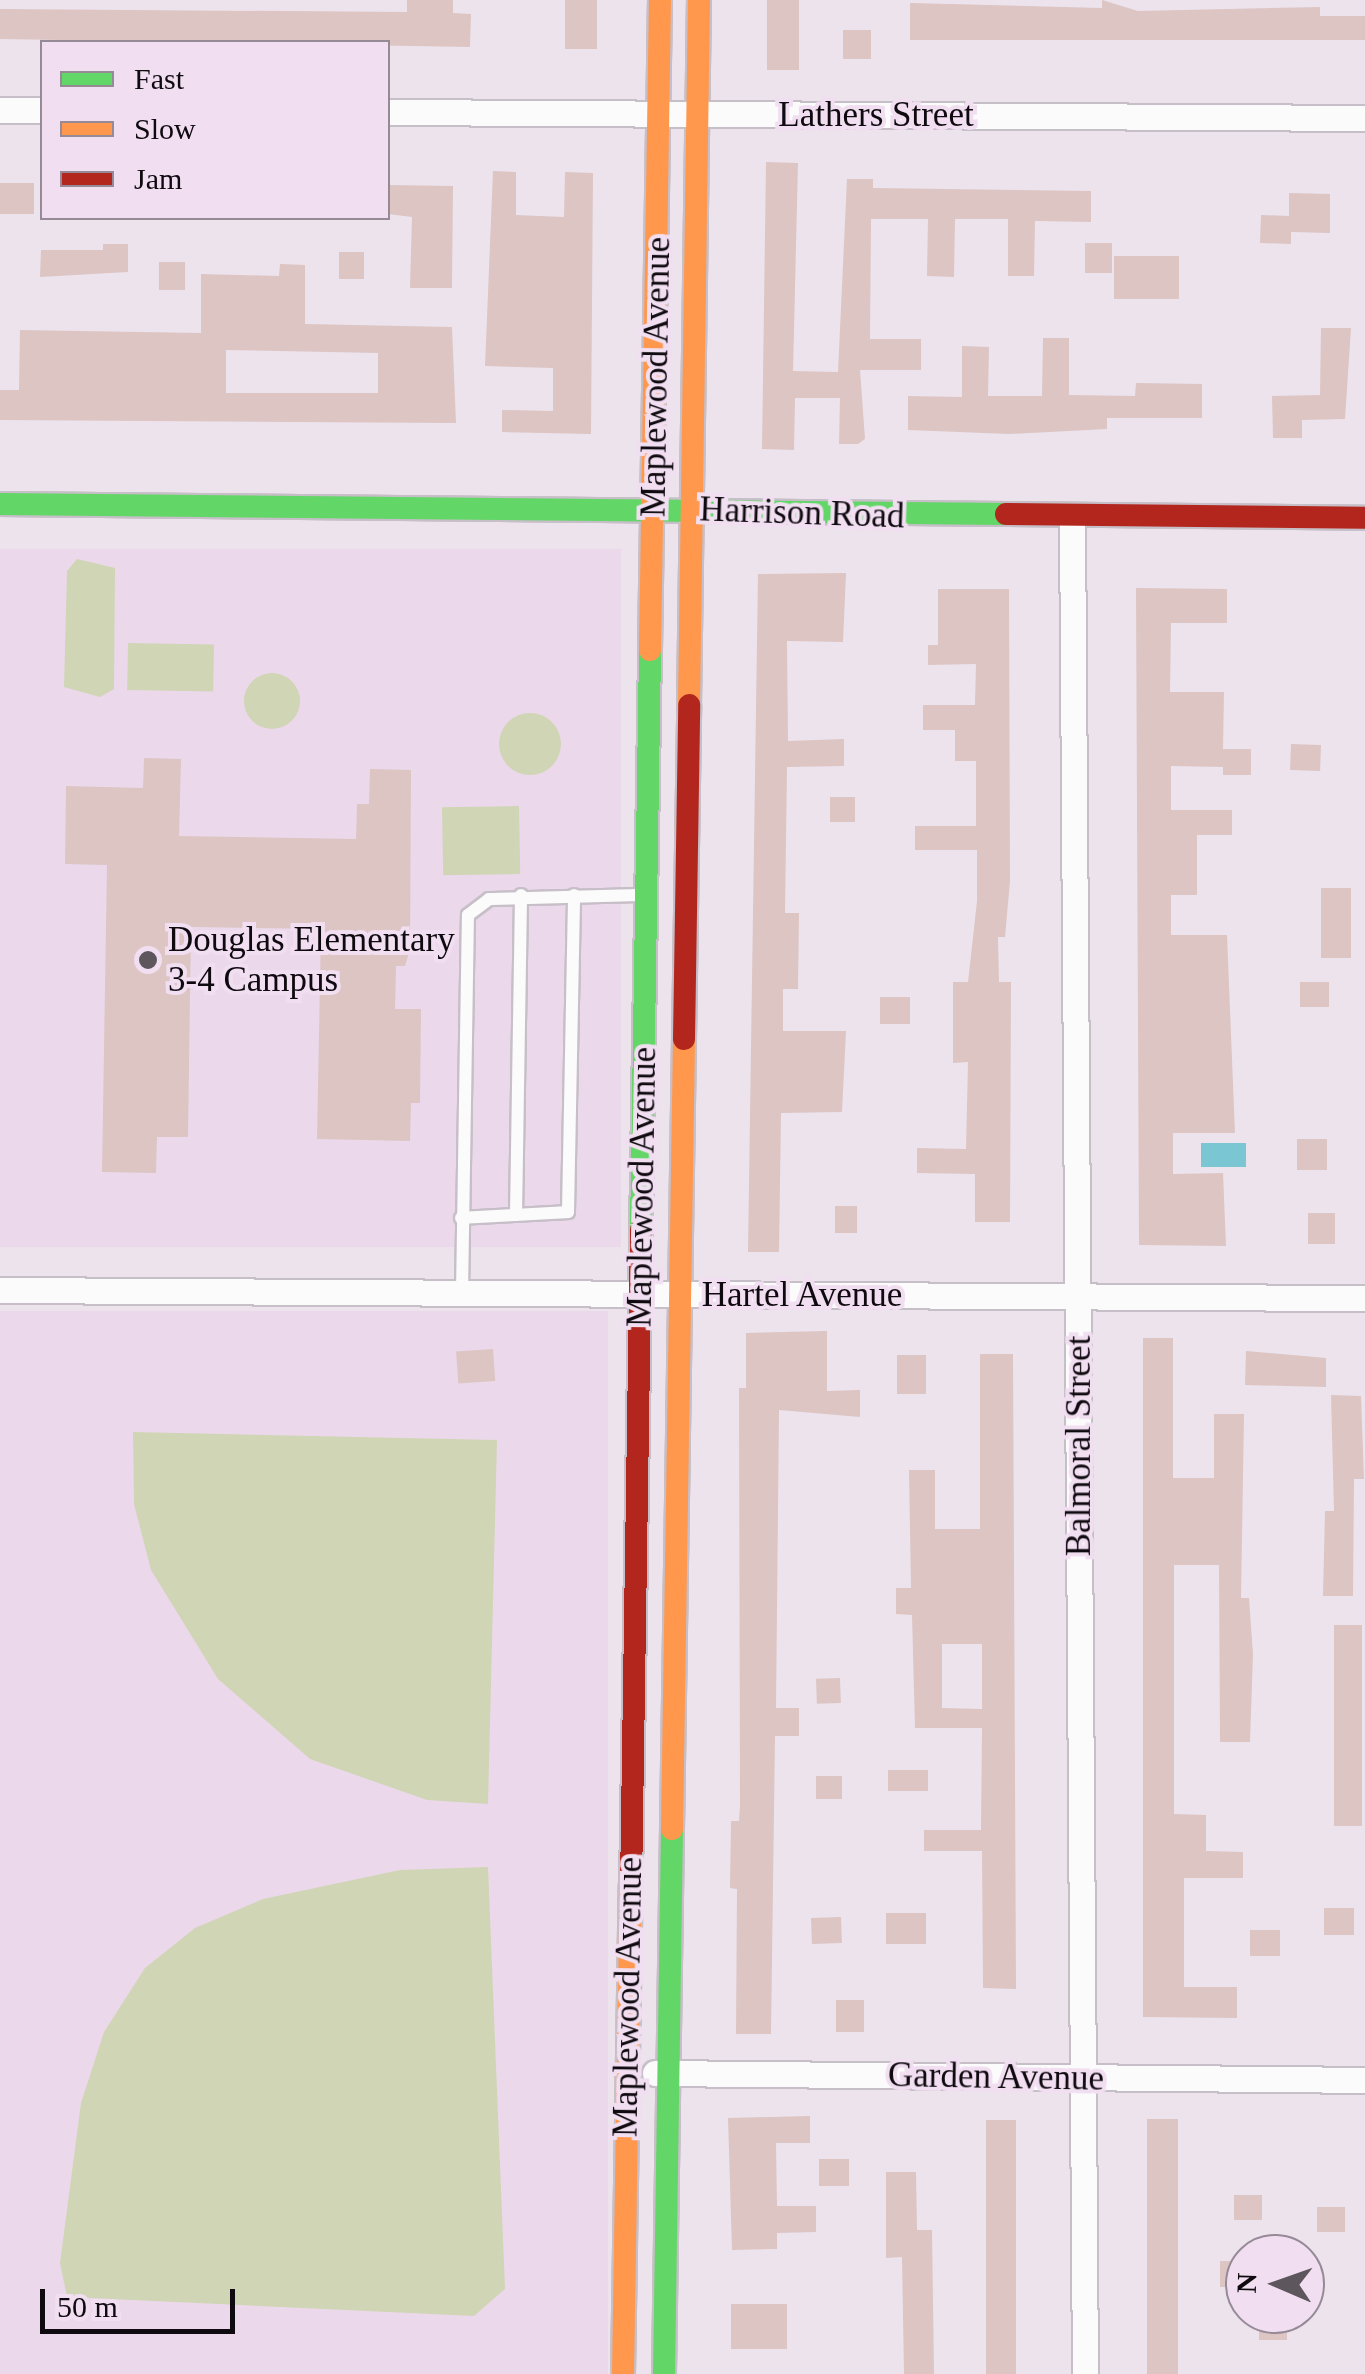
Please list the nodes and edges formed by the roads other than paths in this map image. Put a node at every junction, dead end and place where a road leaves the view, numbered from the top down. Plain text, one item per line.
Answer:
1 (660, 0) edge
2 (699, 0) edge
3 (0, 110) edge
4 (40, 110) edge
5 (390, 112) edge
6 (658, 114) junction
7 (697, 115) junction
8 (1365, 118) edge
9 (0, 504) edge
10 (655, 510) junction
11 (690, 510) junction
12 (1072, 518) junction
13 (1365, 518) edge
14 (574, 895) junction
15 (649, 895) junction
16 (521, 896) junction
17 (516, 1214) junction
18 (461, 1218) junction
19 (0, 1290) edge
20 (462, 1293) junction
21 (639, 1294) junction
22 (681, 1294) junction
23 (1077, 1296) junction
24 (1365, 1298) edge
25 (636, 1546) junction
26 (675, 1546) junction
27 (630, 1790) junction
28 (673, 1790) junction
29 (628, 2074) junction
30 (668, 2074) junction
31 (1083, 2078) junction
32 (1365, 2080) edge
33 (624, 2252) junction
34 (666, 2253) junction
35 (622, 2374) edge
36 (664, 2374) edge
37 (1085, 2374) edge

1 - 6 street, Maplewood Avenue
2 - 7 street, Maplewood Avenue
3 - 4 street
5 - 6 street, Lathers Street
6 - 7 street, Lathers Street
6 - 10 street, Maplewood Avenue
7 - 8 street, Lathers Street
7 - 11 street, Maplewood Avenue
9 - 10 street, Harrison Road
10 - 11 street, Harrison Road
10 - 15 street, Maplewood Avenue
11 - 12 street, Harrison Road
11 - 22 street, Maplewood Avenue
12 - 13 street, Harrison Road
12 - 23 street, Balmoral Street
14 - 15 lane
14 - 16 lane
14 - 17 lane
15 - 21 street, Maplewood Avenue
16 - 17 lane
16 - 18 lane
17 - 18 lane
18 - 20 lane
19 - 20 street, Hartel Avenue
20 - 21 street, Hartel Avenue
21 - 22 street, Hartel Avenue
21 - 25 street, Maplewood Avenue
22 - 23 street, Hartel Avenue
22 - 26 street, Maplewood Avenue
23 - 24 street, Hartel Avenue
23 - 31 street, Balmoral Street
25 - 26 street
25 - 27 street, Maplewood Avenue
26 - 28 street, Maplewood Avenue
27 - 28 street
27 - 29 street, Maplewood Avenue
28 - 30 street, Maplewood Avenue
29 - 30 street, Garden Avenue
29 - 33 street, Maplewood Avenue
30 - 31 street, Garden Avenue
30 - 34 street, Maplewood Avenue
31 - 32 street, Garden Avenue
31 - 37 street, Balmoral Street
33 - 34 street
33 - 35 street, Maplewood Avenue
34 - 36 street, Maplewood Avenue

